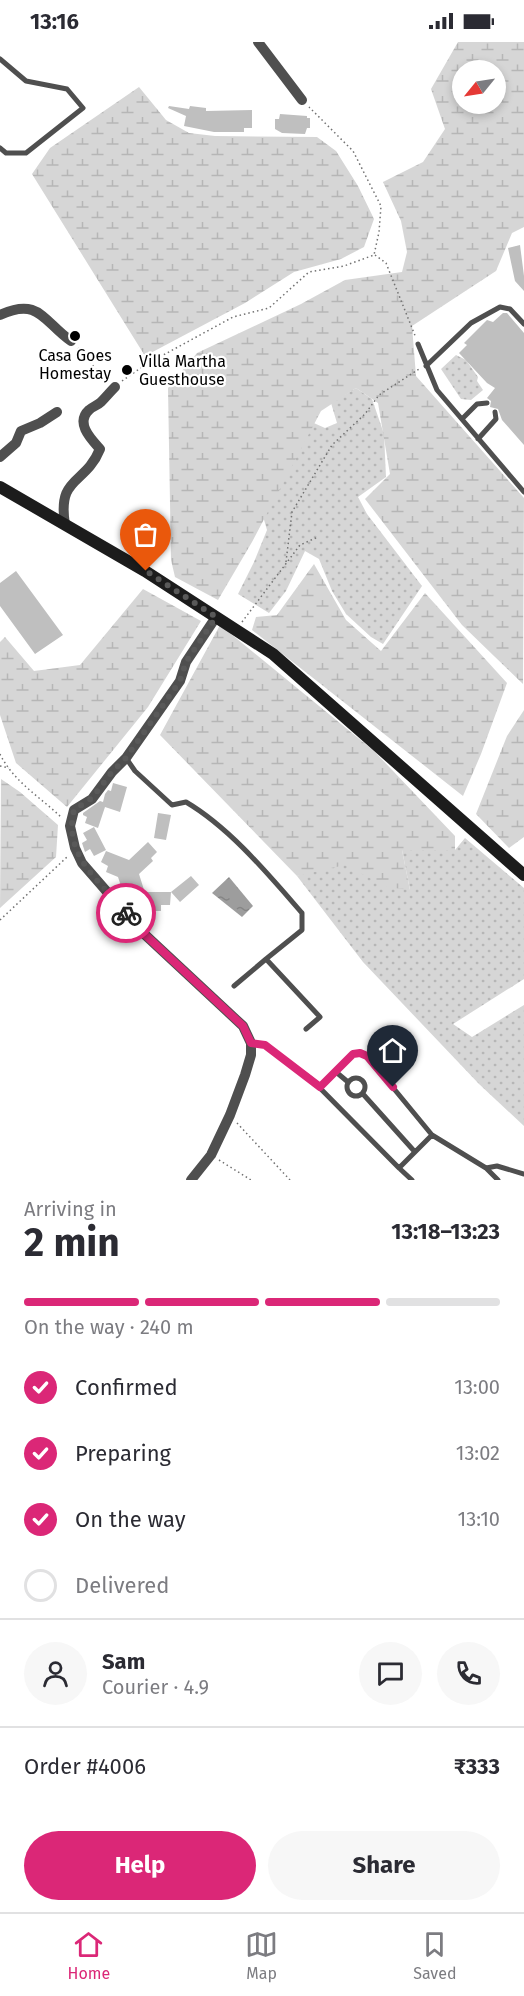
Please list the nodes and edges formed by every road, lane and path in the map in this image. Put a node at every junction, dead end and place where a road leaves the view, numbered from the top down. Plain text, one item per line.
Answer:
1 (258, 42) edge
2 (0, 59) edge
3 (302, 100) joint
4 (0, 148) edge
5 (374, 255) junction
6 (0, 315) edge
7 (524, 324) edge
8 (71, 341) joint
9 (418, 344) joint
10 (426, 366) junction
11 (115, 387) junction
12 (487, 403) dead end
13 (57, 412) dead end
14 (495, 412) dead end
15 (462, 419) junction
16 (478, 439) junction
17 (0, 457) edge
18 (0, 487) edge
19 (524, 492) edge
20 (65, 525) junction
21 (318, 537) dead end
22 (286, 562) junction
23 (216, 617) junction
24 (236, 630) junction
25 (0, 754) edge
26 (126, 758) junction
27 (0, 766) edge
28 (9, 769) junction
29 (70, 826) junction
30 (75, 848) junction
31 (523, 873) edge
32 (0, 920) edge
33 (266, 959) junction
34 (234, 986) dead end
35 (306, 1029) dead end
36 (251, 1043) junction
37 (336, 1072) junction
38 (348, 1082) junction
39 (320, 1087) junction
40 (363, 1094) junction
41 (231, 1115) junction
42 (432, 1135) junction
43 (416, 1152) junction
44 (211, 1155) junction
45 (399, 1168) junction
46 (486, 1168) junction
47 (524, 1174) edge
48 (191, 1180) edge
49 (251, 1180) edge
50 (290, 1180) edge
51 (412, 1180) edge
52 (498, 1180) edge

1 - 3 street
2 - 4 lane
3 - 5 path
5 - 9 path
5 - 11 path
6 - 8 street
7 - 10 lane
8 - 11 path
9 - 10 lane
10 - 15 lane
10 - 22 path
11 - 20 street
12 - 15 lane
13 - 17 street
14 - 16 lane
15 - 16 lane
16 - 19 lane
18 - 20 street
20 - 23 street
21 - 22 path
22 - 24 path
23 - 24 street
23 - 26 street
24 - 31 street
25 - 28 path
26 - 29 street
26 - 33 lane
27 - 28 path
28 - 29 path
29 - 30 street
30 - 32 path
30 - 36 street
33 - 34 lane
33 - 35 lane
36 - 39 lane
36 - 41 street
37 - 38 lane
37 - 39 lane
37 - 42 lane
38 - 40 lane
38 - 40 lane
39 - 45 lane
40 - 43 lane
41 - 44 street
41 - 50 path
42 - 43 lane
42 - 46 lane
43 - 45 lane
44 - 48 street
44 - 49 path
45 - 51 lane
46 - 47 lane
46 - 52 lane

